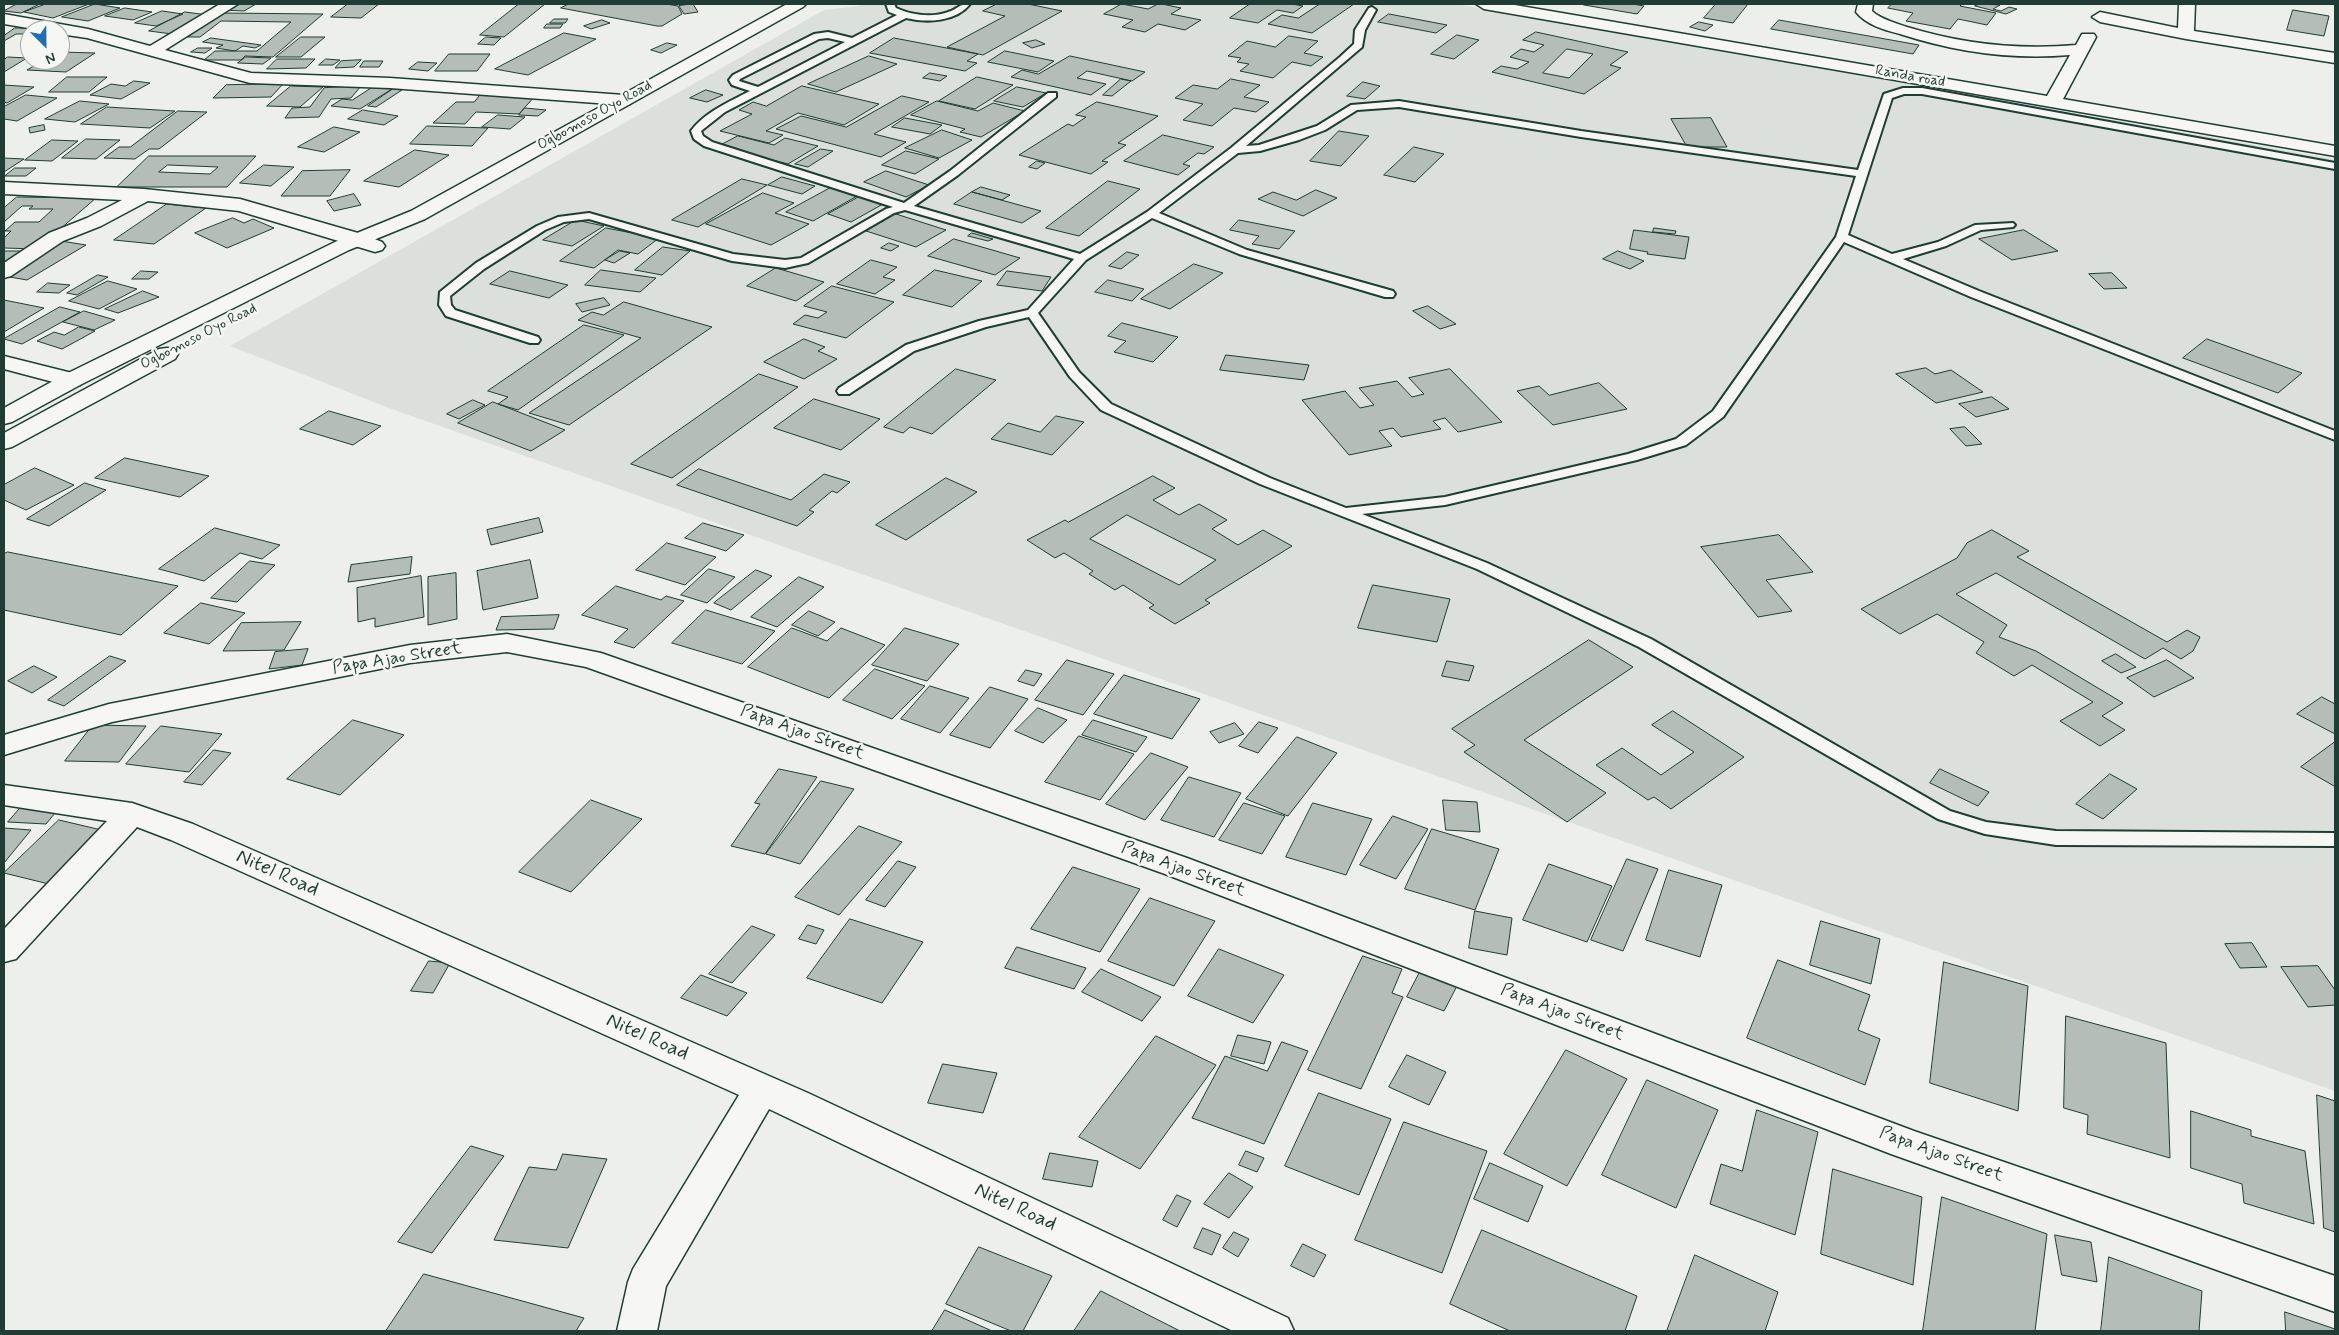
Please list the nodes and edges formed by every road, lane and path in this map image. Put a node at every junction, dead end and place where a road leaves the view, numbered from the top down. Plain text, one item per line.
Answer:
1 (230, 4) edge
2 (798, 4) edge
3 (890, 4) edge
4 (966, 4) edge
5 (1484, 4) edge
6 (1866, 4) edge
7 (2187, 4) edge
8 (1372, 10) dead end
9 (2101, 10) edge
10 (904, 15) junction
11 (4, 19) edge
12 (2186, 34) junction
13 (853, 41) junction
14 (2082, 48) junction
15 (151, 52) junction
16 (2335, 58) edge
17 (757, 90) junction
18 (1052, 95) dead end
19 (624, 100) junction
20 (2053, 101) junction
21 (1235, 150) junction
22 (2335, 151) edge
23 (2335, 166) edge
24 (1864, 174) junction
25 (4, 188) edge
26 (144, 195) junction
27 (905, 206) junction
28 (1151, 214) junction
29 (2009, 225) dead end
30 (1842, 237) junction
31 (366, 242) junction
32 (1082, 258) junction
33 (1892, 258) junction
34 (4, 272) edge
35 (1389, 294) dead end
36 (1032, 313) junction
37 (534, 340) dead end
38 (4, 362) edge
39 (72, 380) junction
40 (844, 391) dead end
41 (4, 417) edge
42 (2335, 436) edge
43 (4, 442) edge
44 (1346, 512) junction
45 (4, 745) edge
46 (4, 795) edge
47 (132, 814) junction
48 (2335, 840) edge
49 (4, 950) edge
50 (762, 1089) junction
51 (2335, 1294) edge
52 (637, 1331) edge
53 (1274, 1331) edge

1 - 15 main road
2 - 19 main road, Ogbomoso Oyo Road
3 - 10 lane
4 - 10 lane
5 - 20 main road, Randa road
6 - 14 main road
7 - 12 main road
8 - 21 lane
9 - 12 main road
9 - 14 main road
10 - 13 lane
11 - 15 main road
12 - 16 main road
13 - 17 lane
13 - 17 lane
14 - 20 main road
15 - 19 main road
17 - 27 lane
18 - 27 lane
19 - 31 main road, Ogbomoso Oyo Road
20 - 22 main road, Randa road
21 - 24 lane
21 - 28 lane
23 - 24 lane
24 - 30 lane
25 - 26 main road
26 - 31 main road
26 - 34 main road
27 - 32 lane
27 - 37 lane
28 - 32 lane
28 - 35 lane
29 - 33 lane
30 - 33 lane
30 - 44 lane
31 - 39 main road, Ogbomoso Oyo Road
31 - 43 main road, Ogbomoso Oyo Road
32 - 36 lane
33 - 42 lane
36 - 40 lane
36 - 44 lane
38 - 39 main road
39 - 41 main road, Ogbomoso Oyo Road
44 - 48 lane
45 - 51 main road, Papa Ajao Street
46 - 47 main road, Nitel Road
47 - 49 main road
47 - 50 main road, Nitel Road
50 - 52 main road
50 - 53 main road, Nitel Road

